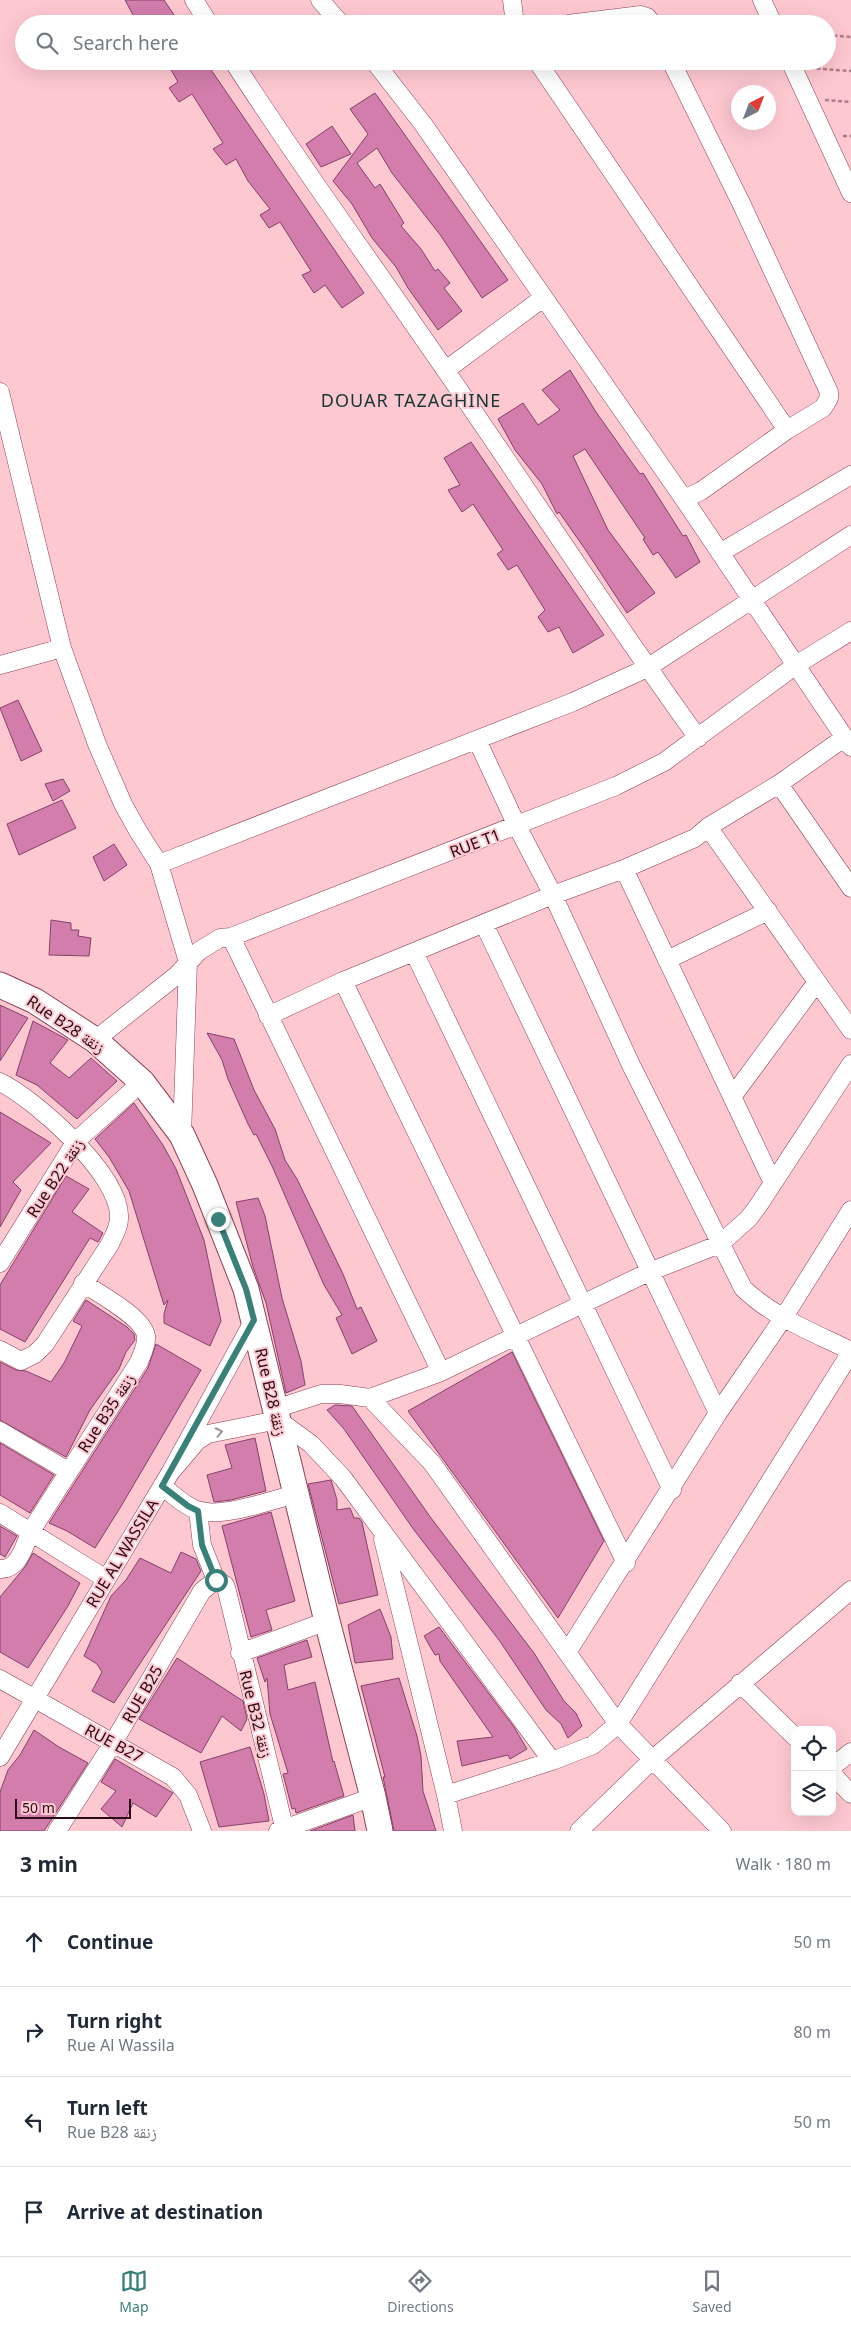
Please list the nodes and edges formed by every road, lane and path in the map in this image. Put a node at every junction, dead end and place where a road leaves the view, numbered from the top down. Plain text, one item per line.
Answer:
1 (194, 0) edge
2 (320, 0) edge
3 (512, 0) edge
4 (762, 0) edge
5 (203, 15) edge
6 (333, 15) edge
7 (514, 15) edge
8 (768, 15) edge
9 (836, 36) edge
10 (851, 37) edge
11 (836, 69) edge
12 (239, 70) edge
13 (381, 70) edge
14 (544, 70) edge
15 (676, 70) edge
16 (794, 70) edge
17 (851, 71) edge
18 (808, 99) junction
19 (851, 102) edge
20 (851, 193) edge
21 (543, 298) junction
22 (446, 370) junction
23 (0, 392) edge
24 (4, 429) edge
25 (788, 430) junction
26 (851, 475) edge
27 (684, 499) junction
28 (851, 535) edge
29 (720, 553) junction
30 (751, 599) junction
31 (851, 631) edge
32 (62, 648) junction
33 (0, 664) edge
34 (796, 666) junction
35 (647, 668) junction
36 (698, 738) junction
37 (477, 740) junction
38 (848, 743) edge
39 (779, 784) junction
40 (517, 826) junction
41 (708, 827) junction
42 (159, 864) junction
43 (624, 869) junction
44 (851, 888) edge
45 (553, 895) junction
46 (768, 911) junction
47 (484, 924) junction
48 (231, 937) junction
49 (414, 952) junction
50 (667, 960) junction
51 (188, 962) junction
52 (343, 981) junction
53 (817, 982) junction
54 (0, 984) edge
55 (268, 1016) junction
56 (851, 1030) edge
57 (95, 1040) junction
58 (851, 1064) edge
59 (142, 1082) junction
60 (1, 1084) edge
61 (732, 1097) junction
62 (182, 1135) junction
63 (76, 1141) junction
64 (773, 1183) junction
65 (851, 1210) edge
66 (720, 1244) junction
67 (0, 1263) edge
68 (649, 1272) junction
69 (83, 1283) junction
70 (584, 1304) junction
71 (784, 1317) junction
72 (254, 1320) junction
73 (515, 1337) junction
74 (0, 1350) edge
75 (851, 1351) edge
76 (440, 1372) junction
77 (370, 1398) junction
78 (718, 1413) junction
79 (276, 1415) junction
80 (0, 1431) edge
81 (68, 1471) junction
82 (166, 1479) junction
83 (672, 1490) junction
84 (296, 1494) junction
85 (198, 1511) junction
86 (0, 1513) edge
87 (381, 1528) junction
88 (31, 1532) junction
89 (626, 1563) junction
90 (0, 1569) edge
91 (106, 1579) junction
92 (216, 1580) junction
93 (851, 1590) edge
94 (327, 1621) junction
95 (568, 1651) junction
96 (240, 1653) junction
97 (0, 1679) edge
98 (740, 1683) junction
99 (33, 1699) junction
100 (618, 1724) junction
101 (791, 1733) edge
102 (113, 1743) junction
103 (851, 1752) edge
104 (0, 1757) edge
105 (653, 1759) junction
106 (552, 1762) junction
107 (836, 1764) edge
108 (836, 1778) edge
109 (851, 1794) edge
110 (446, 1795) junction
111 (373, 1797) junction
112 (63, 1829) edge
113 (283, 1830) edge
114 (202, 1831) edge
115 (380, 1831) edge
116 (452, 1831) edge
117 (579, 1831) edge
118 (722, 1831) edge

1 - 5 street
2 - 6 street
3 - 7 street
4 - 8 street
9 - 10 path
11 - 17 path
12 - 22 street
13 - 21 street
14 - 25 street
15 - 25 street
16 - 18 street
18 - 19 path
18 - 20 street
21 - 22 street
21 - 27 street
22 - 35 street
23 - 24 street
24 - 32 street
25 - 27 street
26 - 29 street
27 - 29 street
28 - 30 street
29 - 30 street
30 - 34 street
30 - 35 street
31 - 34 street, RUE T1
32 - 33 street
32 - 42 street
34 - 36 street, RUE T1
34 - 38 street
35 - 36 street
35 - 37 street
36 - 40 street, RUE T1
37 - 40 street
37 - 42 street
38 - 39 street
39 - 41 street
39 - 44 street
40 - 45 street
40 - 48 street, RUE T1
41 - 43 street
41 - 46 street
42 - 51 street
43 - 45 street
43 - 50 street
45 - 47 street
45 - 66 street
46 - 50 street
46 - 53 street
47 - 49 street
47 - 68 street
48 - 51 street, RUE T1
48 - 55 street
49 - 52 street
49 - 70 street
50 - 61 street
51 - 57 street, RUE T1
51 - 62 street
52 - 55 street
52 - 73 street
53 - 56 street
53 - 61 street
54 - 57 street, Rue B28 زنقة
55 - 76 street
57 - 59 street, Rue B28 زنقة
58 - 64 street
59 - 62 street, Rue B28 زنقة
59 - 63 street, Rue B22 زنقة
60 - 63 street
61 - 64 street
62 - 72 street, Rue B28 زنقة
63 - 67 street, Rue B22 زنقة
63 - 69 street
64 - 66 street
65 - 71 street
66 - 68 street
66 - 71 street
68 - 70 street
68 - 78 street
69 - 74 street
69 - 81 street, Rue B35 زنقة
70 - 73 street
70 - 83 street
71 - 75 street
71 - 78 street
72 - 79 street, Rue B28 زنقة
72 - 82 street, RUE AL WASSILA
73 - 76 street
73 - 89 street
75 - 100 street
76 - 77 street
77 - 79 street
77 - 95 street
78 - 83 street
82 -> 79 street
79 - 84 street, Rue B28 زنقة
79 - 87 street
80 - 81 street
81 - 88 street, Rue B35 زنقة
82 - 85 street
82 - 91 street, RUE AL WASSILA
83 - 89 street
84 - 85 street
84 - 94 street, Rue B28 زنقة
85 - 92 street
86 - 88 street
87 - 106 street
87 - 110 street
88 - 90 street, Rue B35 زنقة
88 - 91 street
89 - 95 street
91 - 99 street, RUE AL WASSILA
92 - 96 street, Rue B32 زنقة
92 - 102 street, RUE B25
93 - 98 street
94 - 96 street
94 - 111 street, Rue B28 زنقة
95 - 100 street
96 - 113 street, Rue B32 زنقة
97 - 99 street, RUE B27
98 - 101 street
98 - 105 street
99 - 102 street, RUE B27
99 - 104 street, RUE AL WASSILA
100 - 105 street
100 - 106 street
102 - 112 street, RUE B25
102 - 114 street, RUE B27
103 - 107 street
105 - 117 street
105 - 118 street
106 - 110 street
108 - 109 street
110 - 116 street
111 - 113 street, Rue B32 زنقة
111 - 115 street, Rue B28 زنقة

